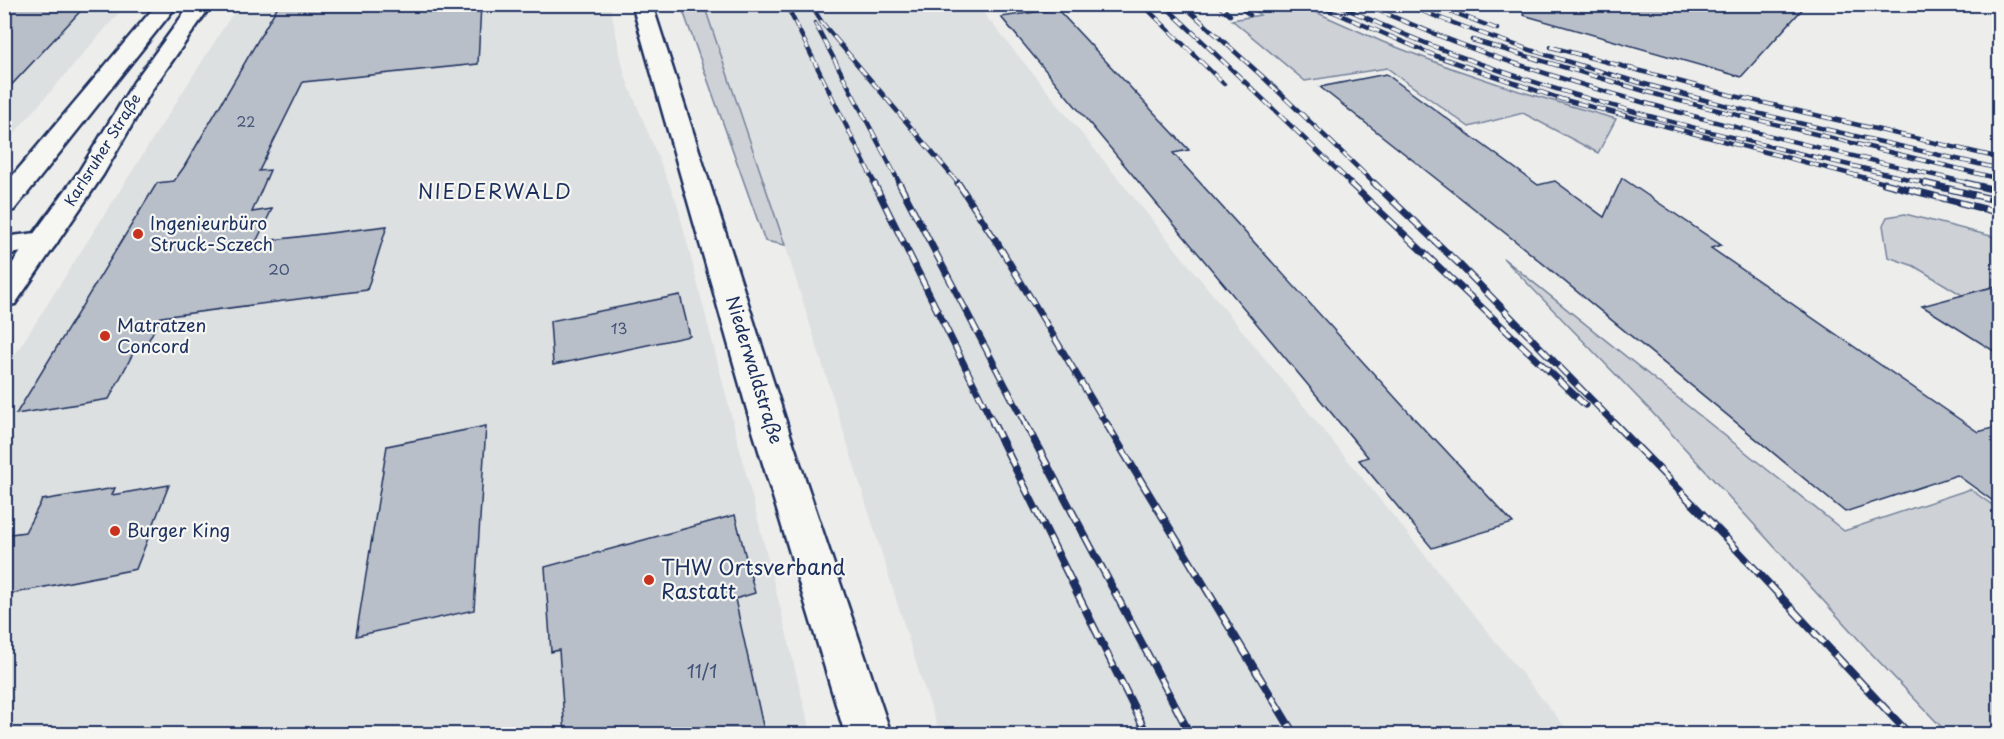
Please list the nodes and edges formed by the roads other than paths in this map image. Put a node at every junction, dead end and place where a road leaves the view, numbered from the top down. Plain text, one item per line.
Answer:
1 (168, 4) edge
2 (202, 4) edge
3 (642, 4) edge
4 (4, 204) edge
5 (44, 241) junction
6 (4, 246) edge
7 (4, 297) edge
8 (868, 735) edge

1 - 4 street, Karlsruher Straße
2 - 5 street, Karlsruher Straße
3 - 8 street, Niederwaldstraße
5 - 6 street
5 - 7 street, Karlsruher Straße

